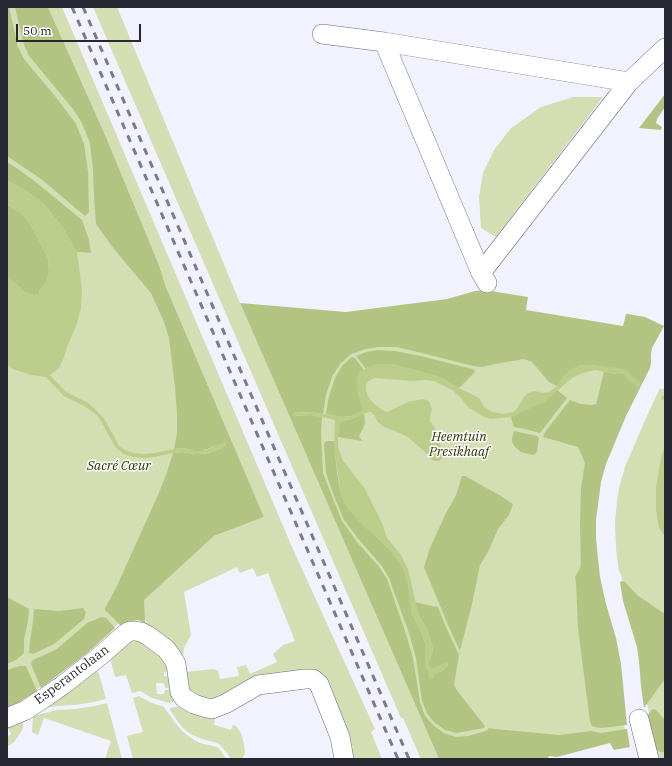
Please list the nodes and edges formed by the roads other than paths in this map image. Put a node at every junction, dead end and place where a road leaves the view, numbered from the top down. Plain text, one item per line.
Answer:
1 (322, 34) dead end
2 (384, 42) junction
3 (665, 48) edge
4 (629, 82) junction
5 (7, 718) edge
6 (639, 719) dead end
7 (344, 759) edge
8 (649, 759) edge

1 - 2 street
2 - 4 street
2 - 4 street
3 - 4 street
5 - 7 street, Esperantolaan
6 - 8 street

